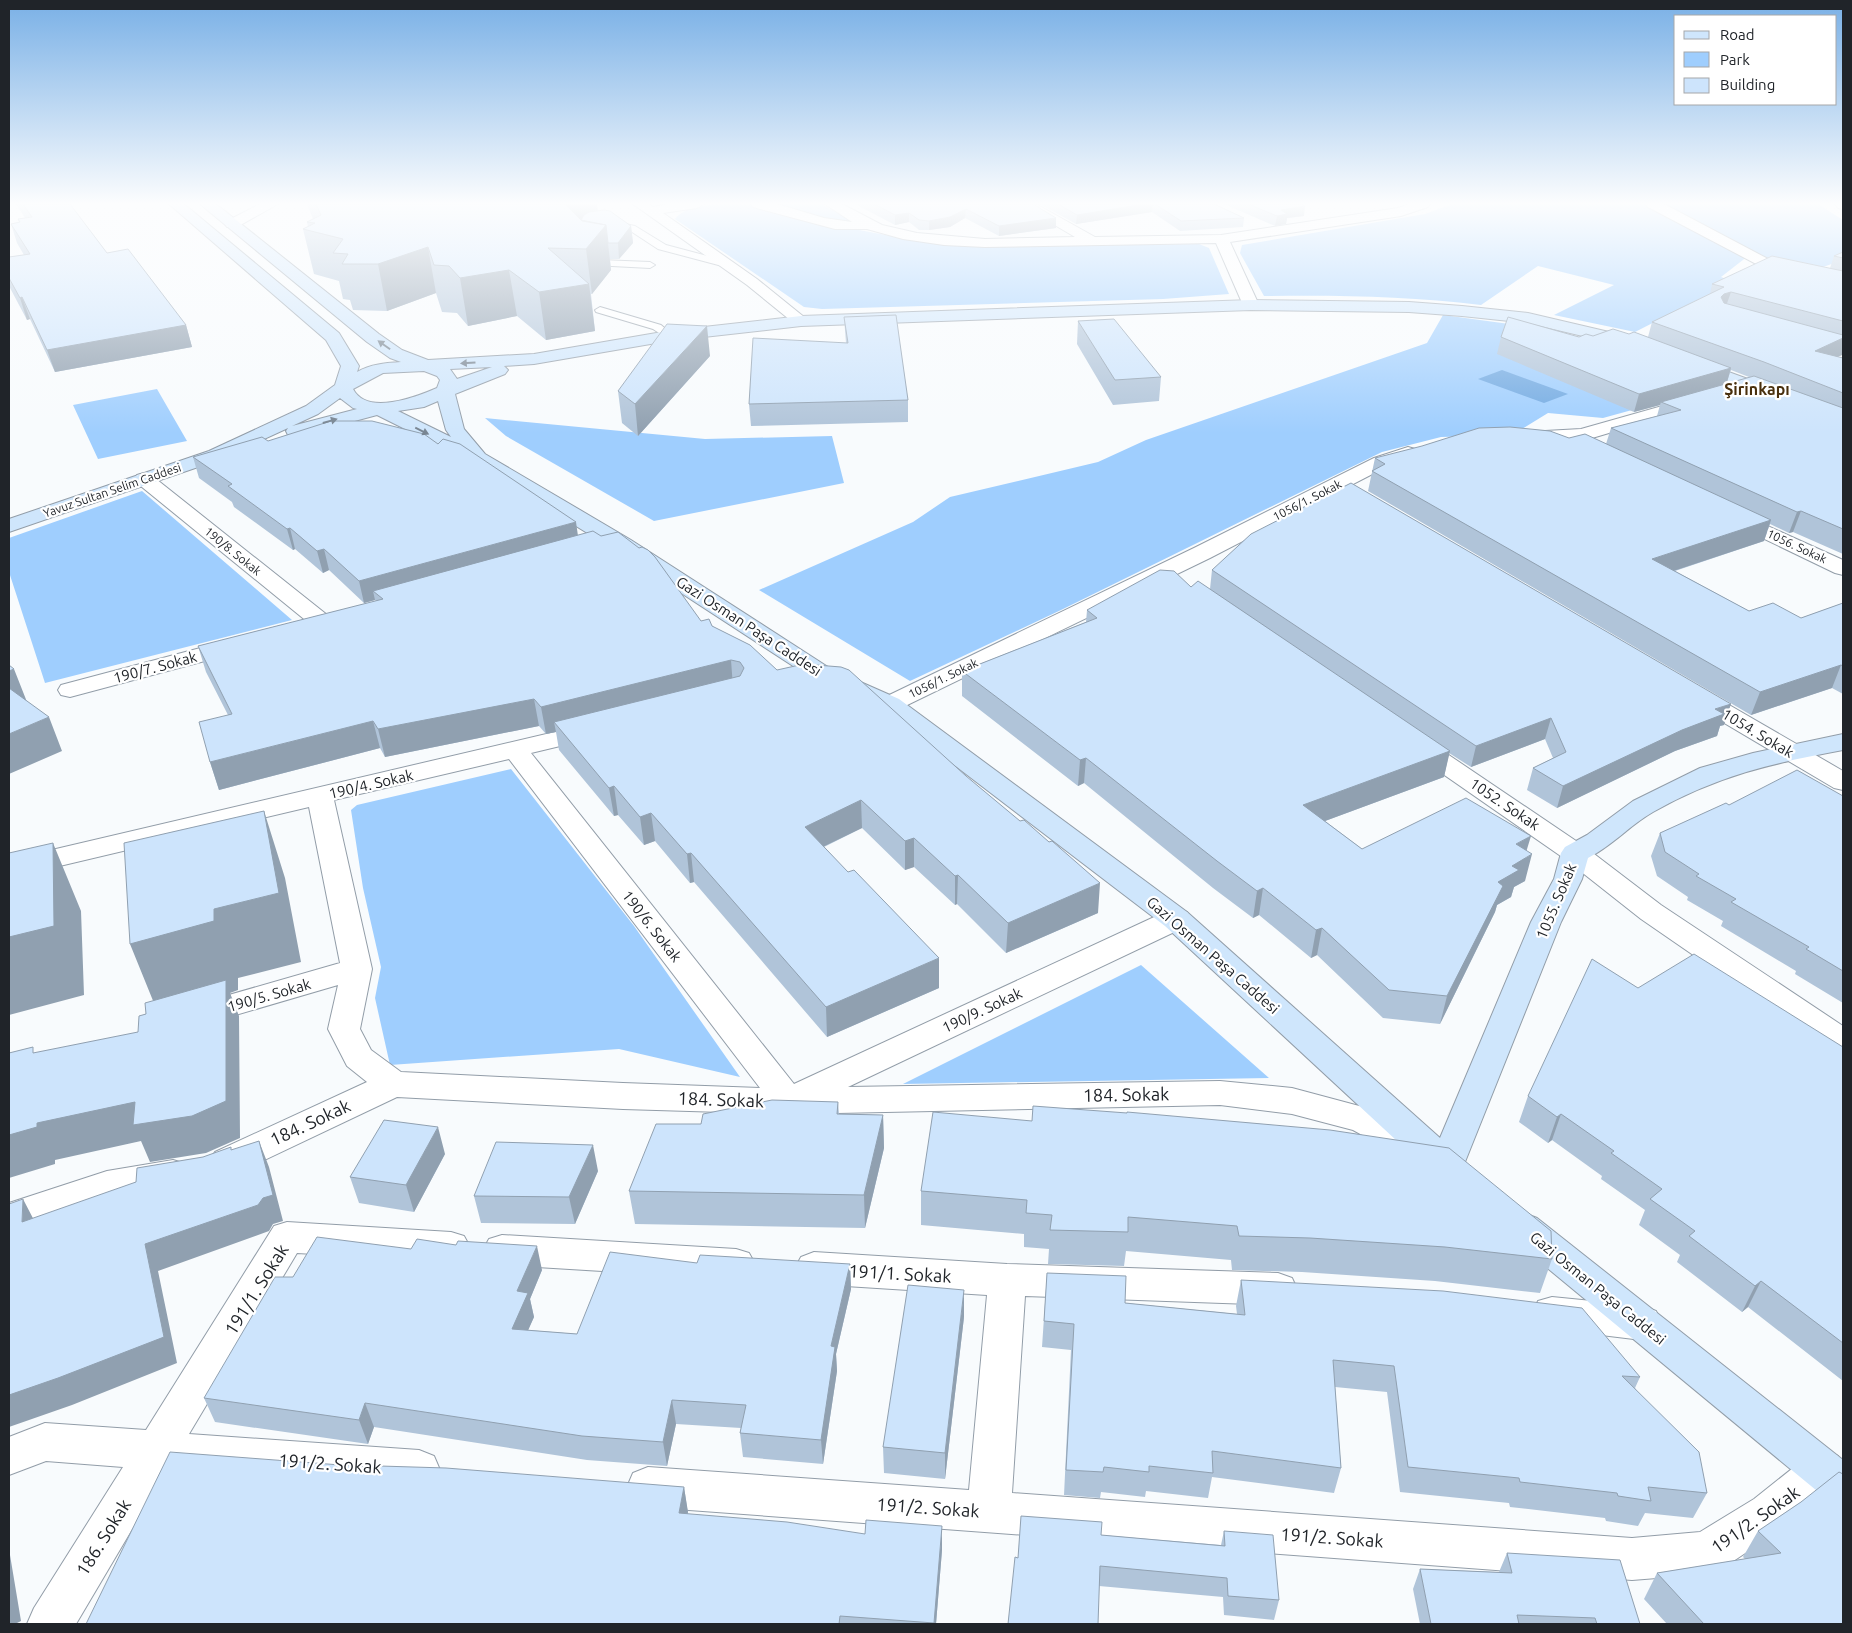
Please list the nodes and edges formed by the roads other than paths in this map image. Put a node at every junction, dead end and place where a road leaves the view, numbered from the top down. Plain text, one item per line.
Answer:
1 (266, 280) edge
2 (302, 280) edge
3 (747, 280) edge
4 (1240, 280) edge
5 (1251, 305) junction
6 (600, 310) dead end
7 (801, 321) junction
8 (668, 336) junction
9 (1646, 347) edge
10 (534, 359) junction
11 (1682, 360) edge
12 (427, 366) junction
13 (1751, 386) junction
14 (343, 387) junction
15 (445, 391) junction
16 (1788, 401) edge
17 (379, 409) junction
18 (1561, 436) junction
19 (1507, 439) edge
20 (1431, 447) edge
21 (1596, 453) edge
22 (216, 454) junction
23 (482, 460) junction
24 (144, 479) junction
25 (1338, 484) junction
26 (1364, 499) edge
27 (1711, 506) edge
28 (9, 526) edge
29 (1843, 568) edge
30 (1164, 571) junction
31 (1189, 588) edge
32 (294, 630) edge
33 (257, 640) edge
34 (1679, 686) edge
35 (70, 690) dead end
36 (890, 704) junction
37 (620, 724) edge
38 (1394, 728) edge
39 (1843, 742) edge
40 (516, 751) junction
41 (1790, 752) junction
42 (1843, 782) edge
43 (320, 796) junction
44 (1575, 853) junction
45 (9, 869) edge
46 (1176, 919) junction
47 (356, 969) junction
48 (168, 1024) edge
49 (1843, 1042) edge
50 (393, 1084) junction
51 (789, 1101) junction
52 (1458, 1174) junction
53 (1500, 1208) edge
54 (9, 1218) edge
55 (1007, 1280) junction
56 (1312, 1291) edge
57 (1518, 1309) edge
58 (1642, 1323) junction
59 (156, 1450) junction
60 (9, 1456) edge
61 (454, 1472) edge
62 (1833, 1478) edge
63 (612, 1484) edge
64 (989, 1512) junction
65 (50, 1624) edge

1 - 14 main road
12 -> 2 main road
3 - 7 street
4 - 5 street
5 - 7 main road
5 - 9 main road
6 - 8 lane
7 - 8 main road
8 - 10 main road
10 -> 12 main road, Yavuz Sultan Selim Caddesi
10 - 15 main road, Yavuz Sultan Selim Caddesi
11 - 13 main road
12 - 14 main road, Yavuz Sultan Selim Caddesi
12 - 15 main road
13 - 16 main road
13 - 18 street
14 - 17 main road
14 - 22 main road, Yavuz Sultan Selim Caddesi
15 - 17 main road, Yavuz Sultan Selim Caddesi
15 - 23 main road
22 -> 17 main road, Yavuz Sultan Selim Caddesi
17 -> 23 main road
18 - 19 street
18 - 21 street
20 - 25 street, 1056/1. Sokak
22 - 24 main road, Yavuz Sultan Selim Caddesi
23 - 36 main road, Gazi Osman Paşa Caddesi
24 - 28 main road, Yavuz Sultan Selim Caddesi
24 - 32 street, 190/8. Sokak
25 - 26 street
25 - 30 street, 1056/1. Sokak
27 - 29 street, 1056. Sokak
30 - 31 street
30 - 36 street, 1056/1. Sokak
33 - 35 street, 190/7. Sokak
34 - 41 street, 1054. Sokak
36 - 46 main road, Gazi Osman Paşa Caddesi
37 - 40 street, 190/4. Sokak
38 - 44 street, 1052. Sokak
39 - 41 main road, 1055. Sokak
40 - 43 street, 190/4. Sokak
40 - 51 street, 190/6. Sokak
41 - 42 street, 1054. Sokak
41 - 44 main road, 1055. Sokak
43 - 45 street, 190/4. Sokak
43 - 47 street
44 - 49 street, 1052. Sokak
44 - 52 main road, 1055. Sokak
46 - 51 street, 190/9. Sokak
46 - 52 main road, Gazi Osman Paşa Caddesi
47 - 48 street, 190/5. Sokak
47 - 50 street
50 - 51 street, 184. Sokak
50 - 54 street, 184. Sokak
51 - 52 street, 184. Sokak
53 - 58 main road, Gazi Osman Paşa Caddesi
55 - 56 street, 191/1. Sokak
55 - 59 street, 191/1. Sokak
55 - 64 street
57 - 58 street
58 - 62 main road, Gazi Osman Paşa Caddesi
59 - 60 street, 191/2. Sokak
59 - 61 street, 191/2. Sokak
59 - 65 street, 186. Sokak
62 - 64 street, 191/2. Sokak
63 - 64 street, 191/2. Sokak

